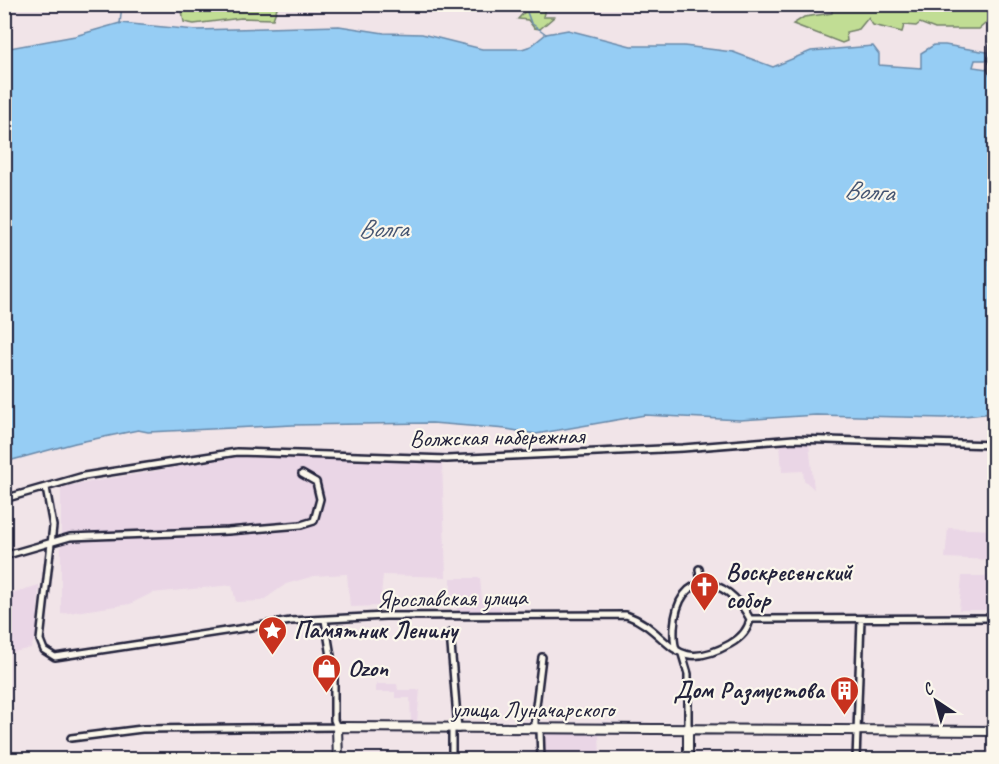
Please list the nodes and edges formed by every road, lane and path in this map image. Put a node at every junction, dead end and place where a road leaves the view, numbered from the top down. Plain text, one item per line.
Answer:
1 (994, 46) edge
2 (993, 70) dead end
3 (994, 445) edge
4 (302, 474) dead end
5 (46, 488) junction
6 (4, 499) edge
7 (52, 543) junction
8 (4, 556) edge
9 (699, 569) dead end
10 (701, 583) junction
11 (994, 618) edge
12 (750, 619) junction
13 (861, 619) junction
14 (325, 620) junction
15 (450, 633) dead end
16 (680, 652) junction
17 (542, 657) dead end
18 (994, 657) edge
19 (338, 727) junction
20 (688, 728) junction
21 (855, 728) junction
22 (455, 729) junction
23 (540, 730) junction
24 (994, 731) edge
25 (71, 738) dead end
26 (338, 759) edge
27 (452, 759) edge
28 (541, 759) edge
29 (688, 759) edge
30 (856, 759) edge
31 (994, 759) edge

1 - 2 street
3 - 5 street, Волжская набережная
4 - 7 street
5 - 6 street, Волжская набережная
5 - 7 street, Ярославская улица
7 - 8 street
7 - 14 street, Ярославская улица
9 - 10 street
10 - 12 street
10 - 16 street
11 - 13 street
12 - 13 street
12 - 16 street
13 - 21 street
14 - 16 street, Ярославская улица
14 - 19 street
15 - 22 street
16 - 20 street
17 - 23 street
18 - 24 street
19 - 22 street, улица Луначарского
19 - 25 street, улица Луначарского
19 - 26 street
20 - 21 street, улица Луначарского
20 - 23 street, улица Луначарского
20 - 29 street
21 - 24 street, улица Луначарского
21 - 30 street
22 - 23 street, улица Луначарского
22 - 27 street
23 - 28 street
24 - 31 street

